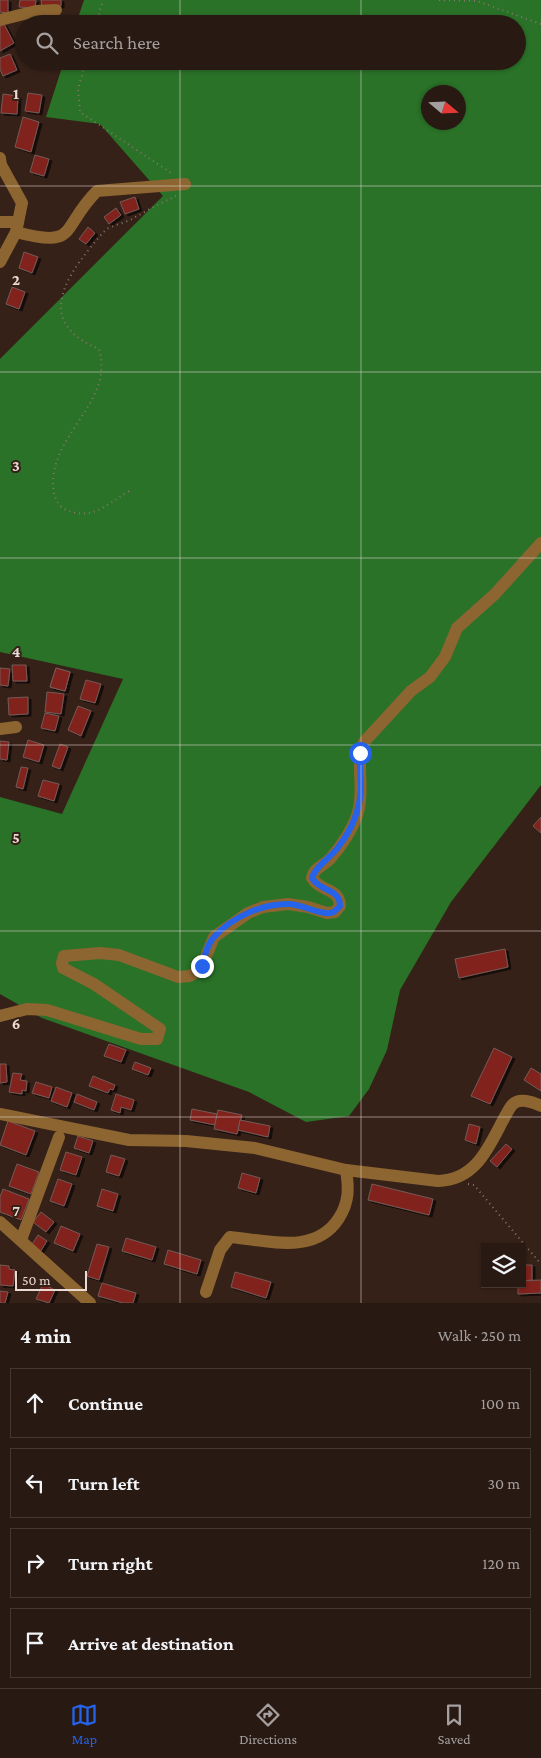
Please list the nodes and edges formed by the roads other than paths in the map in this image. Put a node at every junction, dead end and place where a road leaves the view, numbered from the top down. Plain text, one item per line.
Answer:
1 (56, 10) dead end
2 (20, 15) edge
3 (15, 16) edge
4 (0, 20) edge
5 (0, 158) edge
6 (185, 184) road end
7 (0, 222) edge
8 (17, 227) junction
9 (0, 262) edge
10 (541, 543) edge
11 (16, 727) dead end
12 (0, 729) edge
13 (0, 1016) edge
14 (541, 1106) edge
15 (0, 1114) edge
16 (60, 1137) dead end
17 (346, 1170) junction
18 (0, 1222) edge
19 (21, 1240) junction
20 (206, 1292) dead end
21 (90, 1303) edge

1 - 2 street
3 - 4 street
5 - 8 street
6 - 8 street
7 - 8 street
8 - 9 street
10 - 13 street
11 - 12 street
14 - 17 street
15 - 17 street
16 - 19 street
17 - 20 street
18 - 19 street
19 - 21 street

